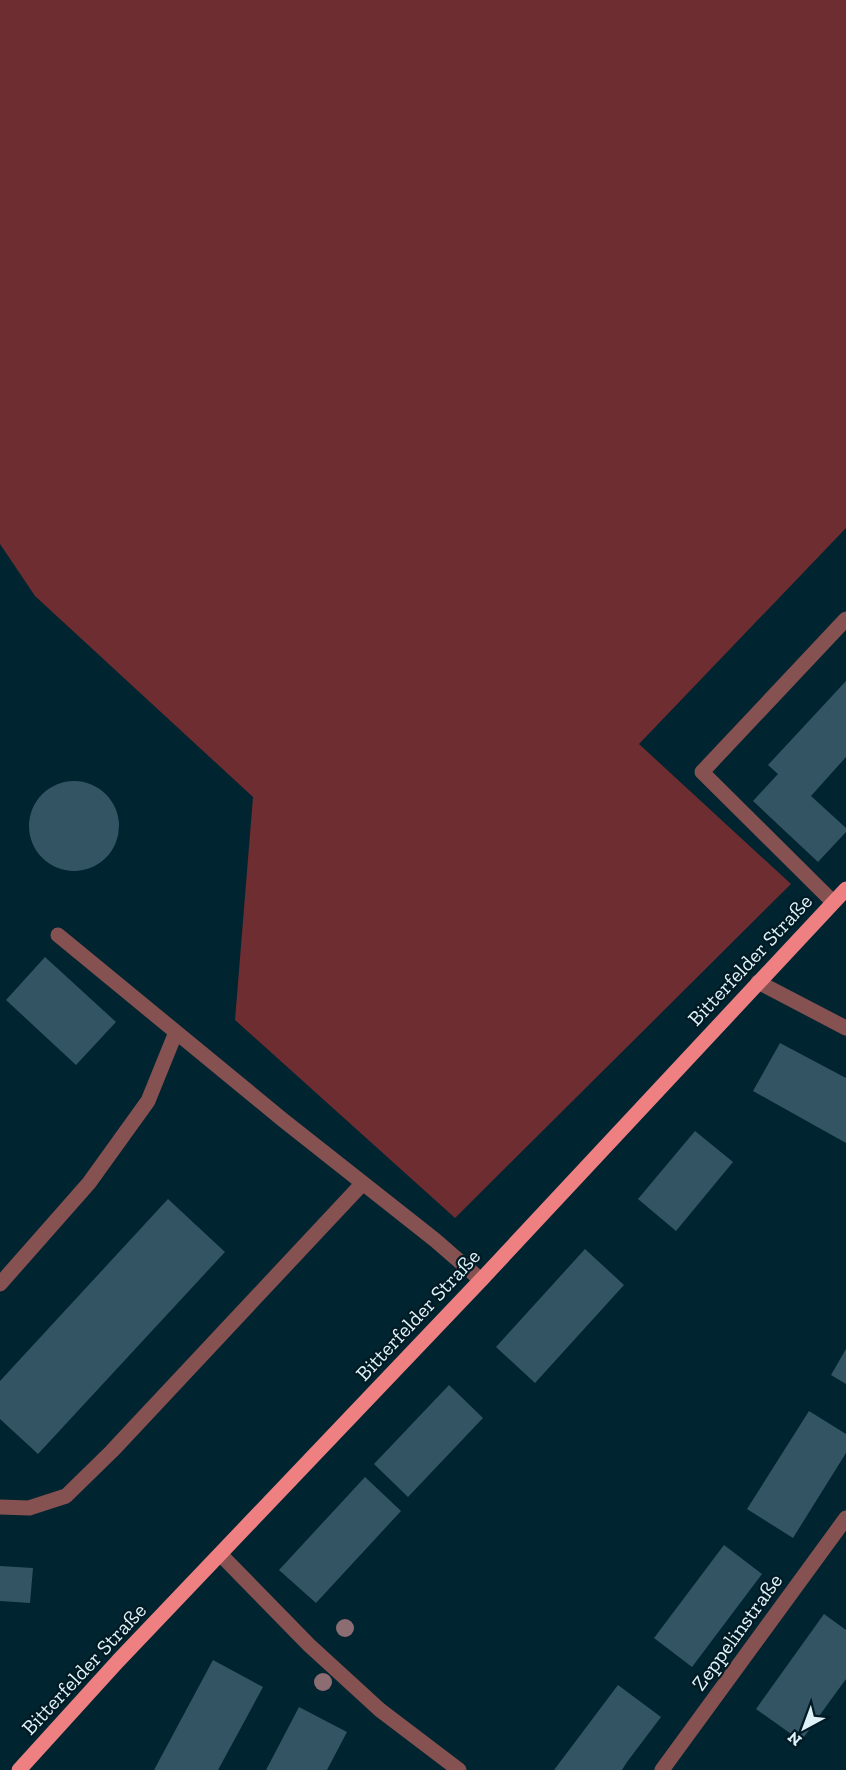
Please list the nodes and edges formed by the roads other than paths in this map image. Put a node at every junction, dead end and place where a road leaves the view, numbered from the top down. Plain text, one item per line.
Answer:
1 (846, 619) edge
2 (846, 889) edge
3 (833, 902) junction
4 (58, 935) dead end
5 (758, 982) junction
6 (846, 1028) edge
7 (176, 1032) junction
8 (363, 1183) junction
9 (481, 1280) junction
10 (0, 1284) edge
11 (0, 1507) edge
12 (846, 1518) edge
13 (220, 1554) junction
14 (19, 1770) edge
15 (459, 1770) edge
16 (662, 1770) edge

1 - 3 street
2 - 3 main road, Bitterfelder Straße
3 - 5 main road, Bitterfelder Straße
4 - 7 street
5 - 6 street
5 - 9 main road, Bitterfelder Straße
7 - 8 street
7 - 10 street
8 - 9 street
8 - 11 street
9 - 13 main road, Bitterfelder Straße
12 - 16 street, Zeppelinstraße
13 - 14 main road, Bitterfelder Straße
13 - 15 street

